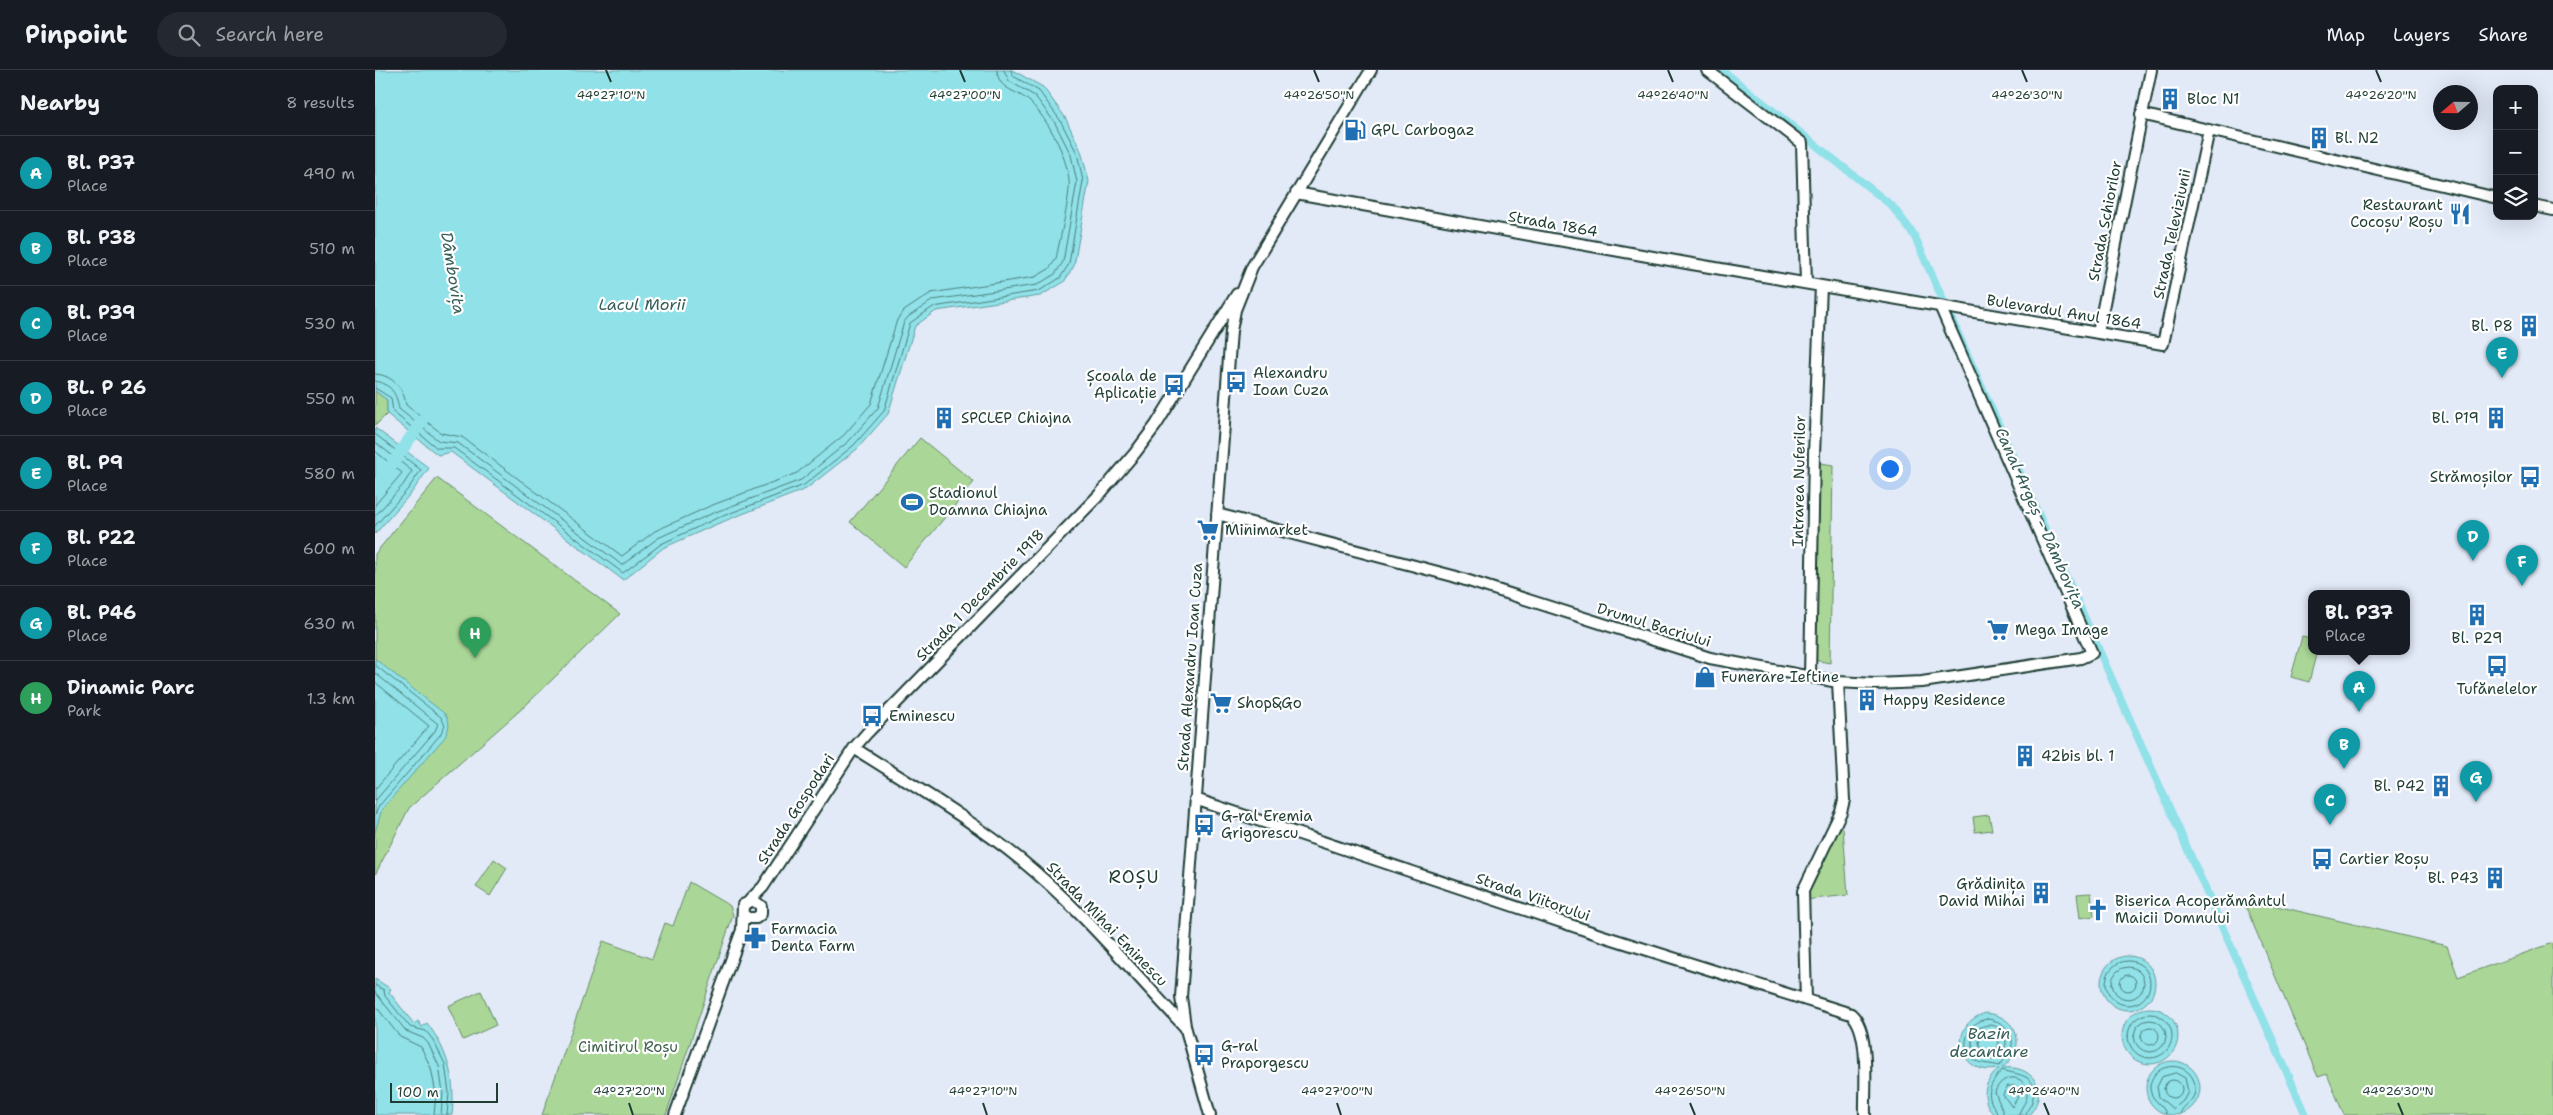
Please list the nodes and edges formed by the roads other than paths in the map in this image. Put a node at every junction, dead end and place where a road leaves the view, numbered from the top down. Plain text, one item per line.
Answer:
1 (1371, 70) edge
2 (1707, 70) edge
3 (2151, 70) edge
4 (2141, 114) junction
5 (2209, 130) junction
6 (1296, 193) junction
7 (2493, 197) edge
8 (2538, 207) edge
9 (2553, 210) edge
10 (1246, 281) junction
11 (1806, 283) junction
12 (1821, 286) junction
13 (1940, 306) junction
14 (1231, 331) junction
15 (2099, 333) junction
16 (1209, 337) junction
17 (2163, 344) joint
18 (1217, 514) junction
19 (1810, 677) junction
20 (1838, 682) junction
21 (854, 748) junction
22 (1195, 799) junction
23 (755, 902) junction
24 (748, 917) junction
25 (1806, 1000) junction
26 (1185, 1026) junction
27 (675, 1115) edge
28 (1210, 1115) edge
29 (1865, 1115) edge

1 - 6 street
2 - 11 street
3 - 4 street, Strada Schiorilor
4 - 5 street
4 - 15 street, Strada Schiorilor
5 - 7 street
5 - 17 street, Strada Televiziunii
6 - 10 street
6 - 11 street, Strada 1864
8 - 9 street
10 - 14 street, Strada Alexandru Ioan Cuza
10 - 16 street, Strada 1 Decembrie 1918
11 - 12 street, Strada 1864
12 - 13 street, Strada 1864
12 - 19 street, Intrarea Nuferilor
13 - 15 street, Bulevardul Anul 1864
13 - 20 street, Drumul Bacriului
14 - 16 street
14 - 18 street, Strada Alexandru Ioan Cuza
15 - 17 street, Bulevardul Anul 1864
16 - 21 street, Strada 1 Decembrie 1918
18 - 19 street, Drumul Bacriului
18 - 22 street, Strada Alexandru Ioan Cuza
19 - 20 street, Drumul Bacriului
20 - 25 street
21 - 23 street, Strada Gospodari
21 - 26 street, Strada Mihai Eminescu
22 - 25 street, Strada Viitorului
22 - 26 street, Strada Alexandru Ioan Cuza
23 - 24 street
23 - 24 street
24 - 27 street
25 - 29 street, Strada Viitorului
26 - 28 street

